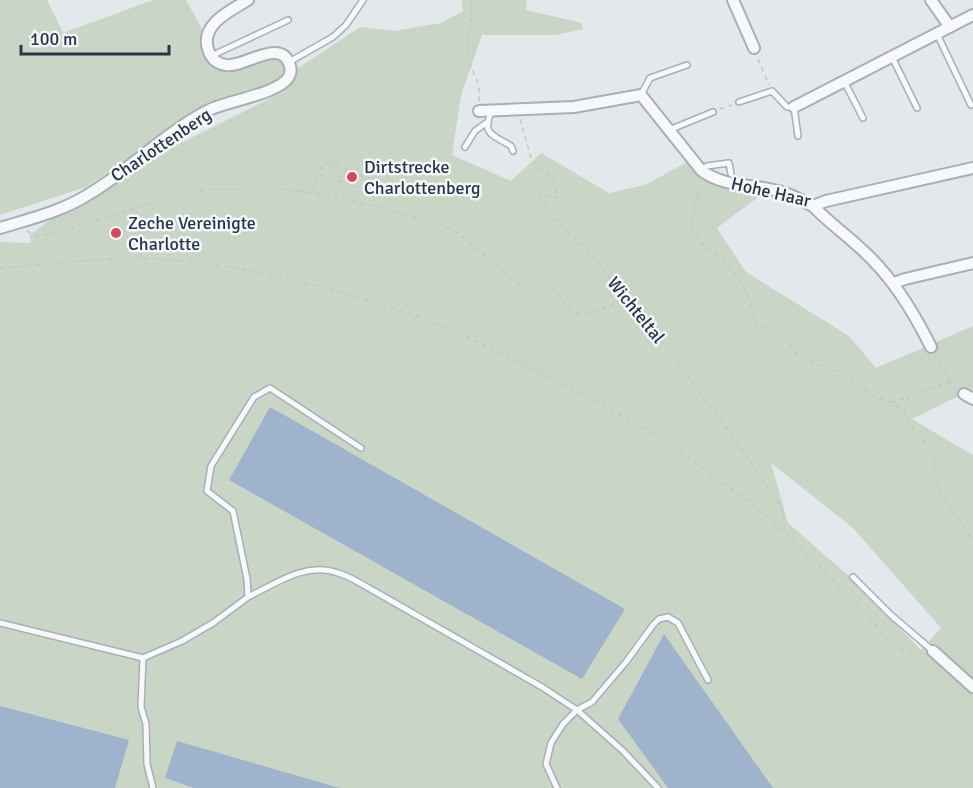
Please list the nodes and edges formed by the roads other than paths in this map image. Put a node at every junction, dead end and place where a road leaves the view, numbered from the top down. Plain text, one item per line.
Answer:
1 (248, 0) edge
2 (363, 0) edge
3 (734, 0) edge
4 (931, 0) edge
5 (973, 15) edge
6 (288, 20) dead end
7 (950, 27) junction
8 (937, 34) junction
9 (754, 48) road end
10 (211, 56) junction
11 (892, 57) junction
12 (289, 62) junction
13 (687, 65) dead end
14 (844, 81) junction
15 (641, 95) junction
16 (739, 102) road end
17 (971, 105) dead end
18 (794, 107) junction
19 (917, 108) dead end
20 (492, 110) junction
21 (479, 111) road end
22 (713, 112) road end
23 (863, 118) dead end
24 (486, 123) junction
25 (669, 130) junction
26 (798, 136) dead end
27 (465, 147) dead end
28 (513, 151) dead end
29 (973, 168) edge
30 (704, 172) junction
31 (731, 174) dead end
32 (813, 206) junction
33 (0, 228) edge
34 (973, 264) edge
35 (894, 283) junction
36 (931, 347) road end
37 (361, 448) dead end
38 (853, 577) dead end
39 (248, 597) junction
40 (0, 623) edge
41 (933, 651) joint
42 (143, 658) junction
43 (708, 680) dead end
44 (973, 687) edge
45 (577, 710) junction
46 (153, 788) edge
47 (557, 788) edge
48 (658, 788) edge

1 - 10 street
2 - 12 lane
3 - 9 street
4 - 7 street
5 - 7 street
6 - 10 lane
7 - 8 street
8 - 11 street
8 - 17 lane
10 - 12 street
11 - 14 street
11 - 19 lane
12 - 33 street, Charlottenberg
13 - 15 lane
14 - 18 street
14 - 23 lane
15 - 20 street
15 - 25 street
16 - 18 lane
18 - 26 lane
20 - 21 street
20 - 24 lane
22 - 25 lane
24 - 27 lane
24 - 28 lane
25 - 30 street
29 - 32 street, Hohe Haar
30 - 31 lane
30 - 32 street, Hohe Haar
32 - 35 street
34 - 35 street
35 - 36 street
37 - 39 lane
38 - 41 lane
39 - 42 lane
39 - 45 lane
40 - 42 lane
41 - 44 street
42 - 46 lane
43 - 45 lane
45 - 47 lane
45 - 48 lane

